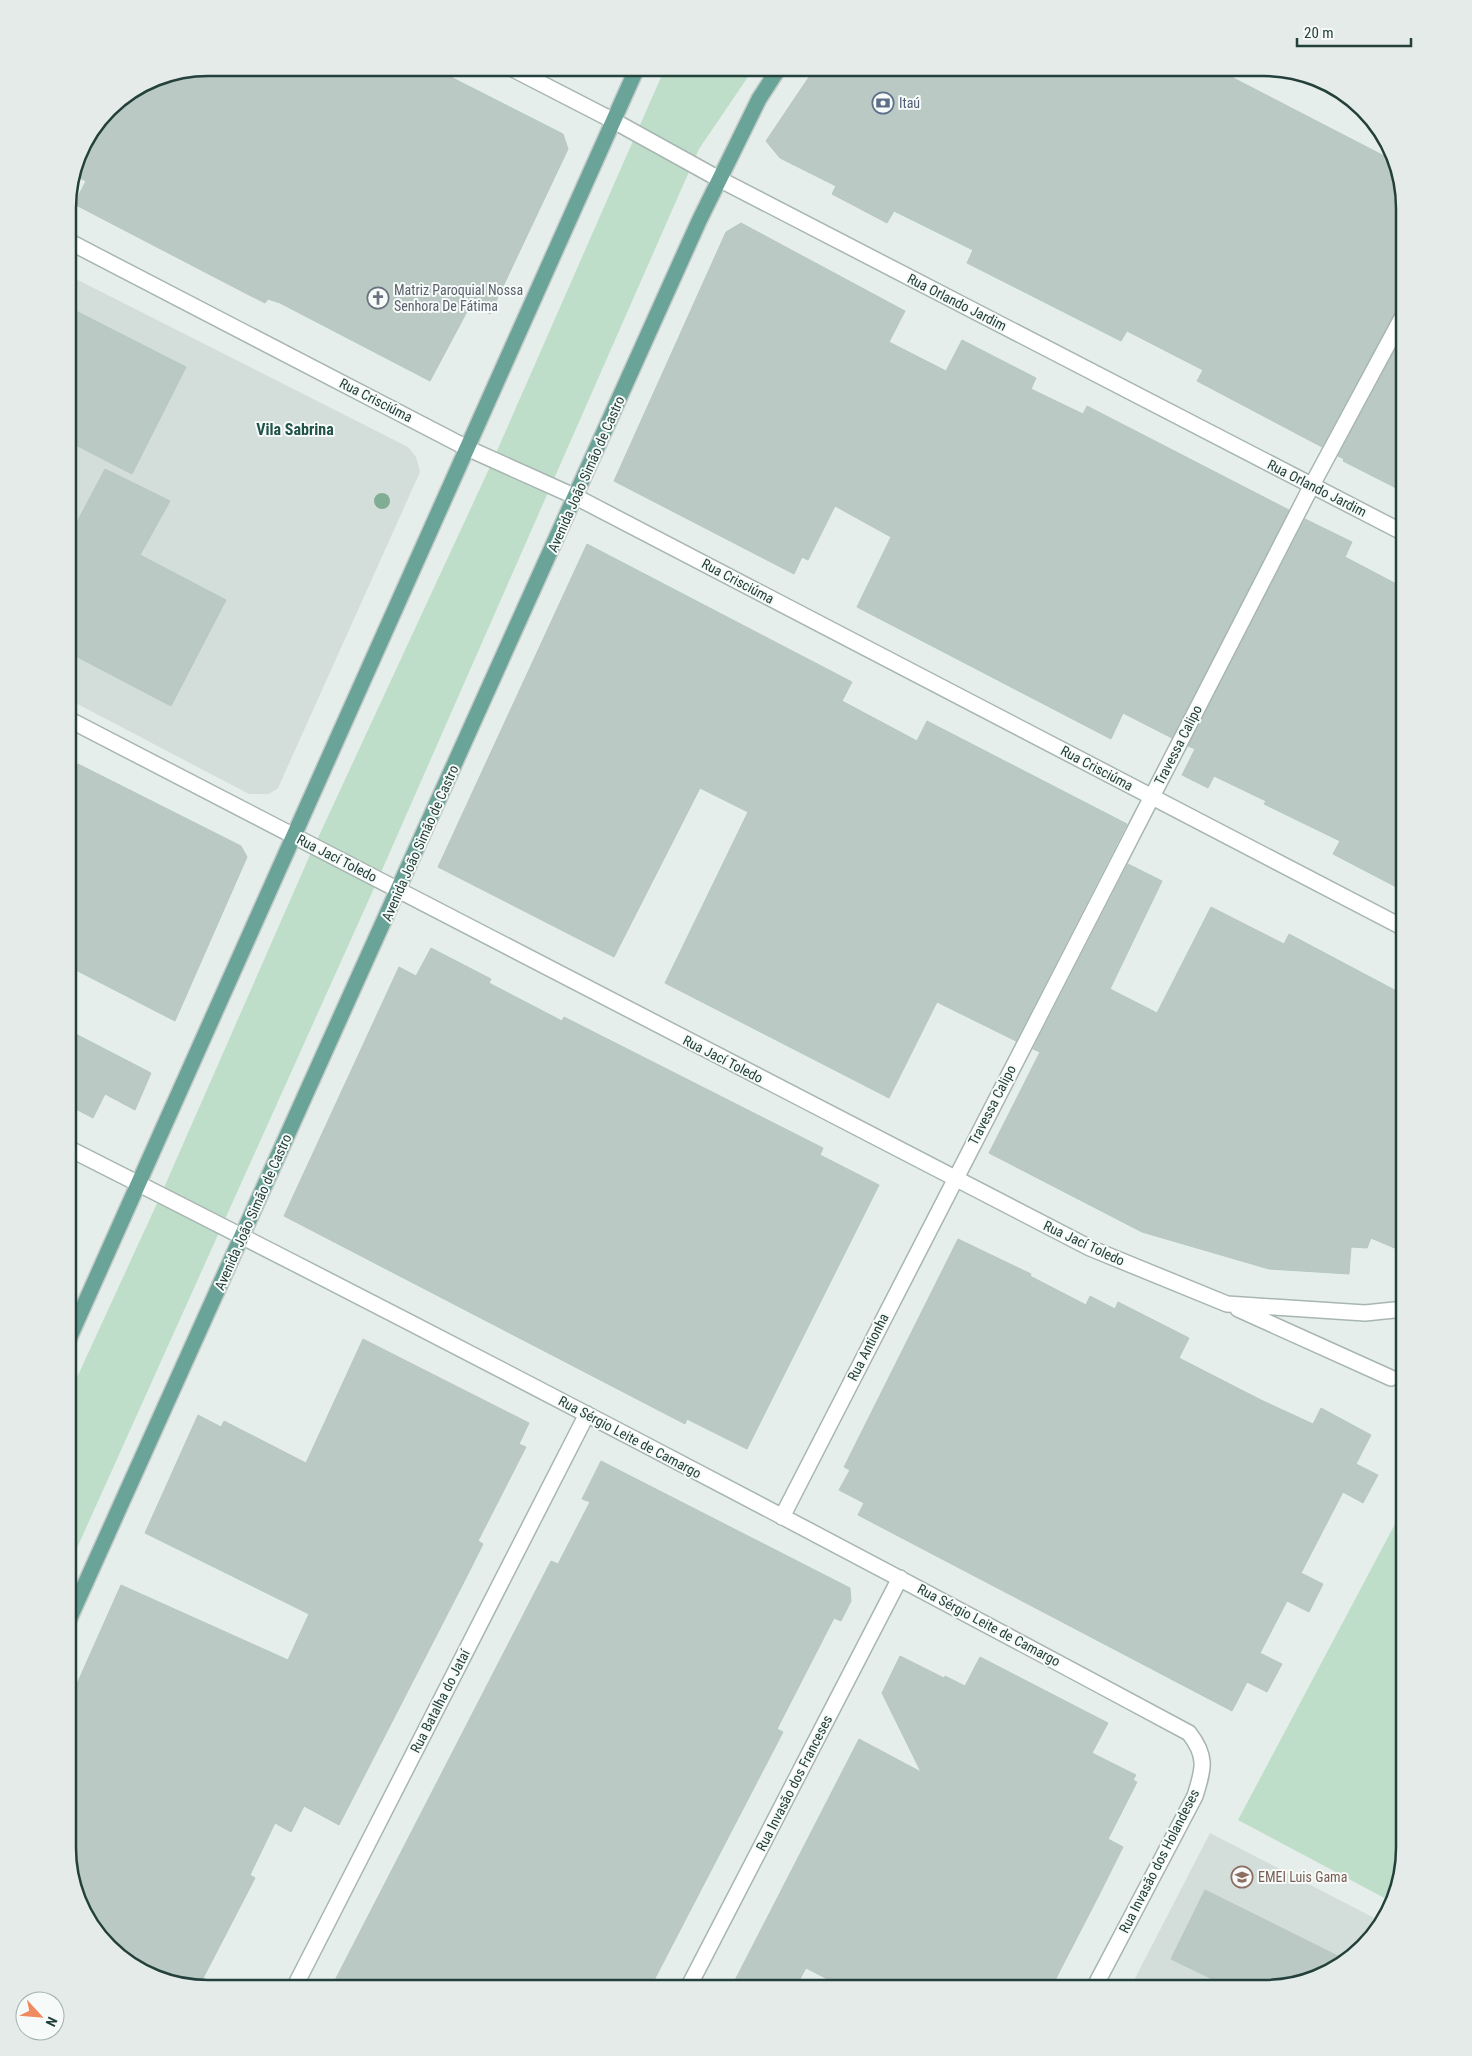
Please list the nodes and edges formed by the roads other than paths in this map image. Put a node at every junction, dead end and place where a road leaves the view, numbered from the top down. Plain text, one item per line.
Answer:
1 (527, 76) edge
2 (633, 76) edge
3 (773, 77) edge
4 (614, 121) junction
5 (719, 179) junction
6 (77, 246) edge
7 (1396, 329) edge
8 (468, 448) junction
9 (1312, 486) junction
10 (576, 496) junction
11 (1396, 529) edge
12 (77, 723) edge
13 (1151, 797) junction
14 (294, 836) junction
15 (399, 890) junction
16 (1396, 924) edge
17 (76, 1152) edge
18 (955, 1178) junction
19 (137, 1184) junction
20 (242, 1238) junction
21 (1227, 1304) junction
22 (1396, 1310) edge
23 (76, 1322) edge
24 (1391, 1378) dead end
25 (587, 1414) junction
26 (782, 1517) junction
27 (900, 1578) junction
28 (76, 1604) edge
29 (1188, 1733) joint
30 (299, 1979) edge
31 (692, 1979) edge
32 (1098, 1980) edge

1 - 4 street, Rua Orlando Jardim
2 - 4 main road
3 - 5 main road, Avenida João Simão de Castro
4 - 5 street, Rua Orlando Jardim
4 - 8 main road
5 - 9 street, Rua Orlando Jardim
5 - 10 main road, Avenida João Simão de Castro
6 - 8 street, Rua Crisciúma
7 - 9 street, Travessa Calipo
8 - 10 street, Rua Crisciúma
8 - 14 main road
9 - 11 street, Rua Orlando Jardim
9 - 13 street, Travessa Calipo
10 - 13 street, Rua Crisciúma
10 - 15 main road, Avenida João Simão de Castro
12 - 14 street, Rua Jací Toledo
13 - 16 street, Rua Crisciúma
13 - 18 street, Travessa Calipo
14 - 15 street, Rua Jací Toledo
14 - 19 main road
15 - 18 street, Rua Jací Toledo
15 - 20 main road, Avenida João Simão de Castro
17 - 19 street, Rua Sérgio Leite de Camargo
18 - 21 street, Rua Jací Toledo
18 - 26 street, Rua Antionha
19 - 20 street, Rua Sérgio Leite de Camargo
19 - 23 main road
20 - 25 street, Rua Sérgio Leite de Camargo
20 - 28 main road, Avenida João Simão de Castro
21 - 22 street, Rua Jací Toledo
21 - 24 street
25 - 26 street, Rua Sérgio Leite de Camargo
25 - 30 street, Rua Batalha do Jataí
26 - 27 street, Rua Sérgio Leite de Camargo
27 - 29 street, Rua Sérgio Leite de Camargo
27 - 31 street, Rua Invasão dos Franceses
29 - 32 street, Rua Invasão dos Holandeses

